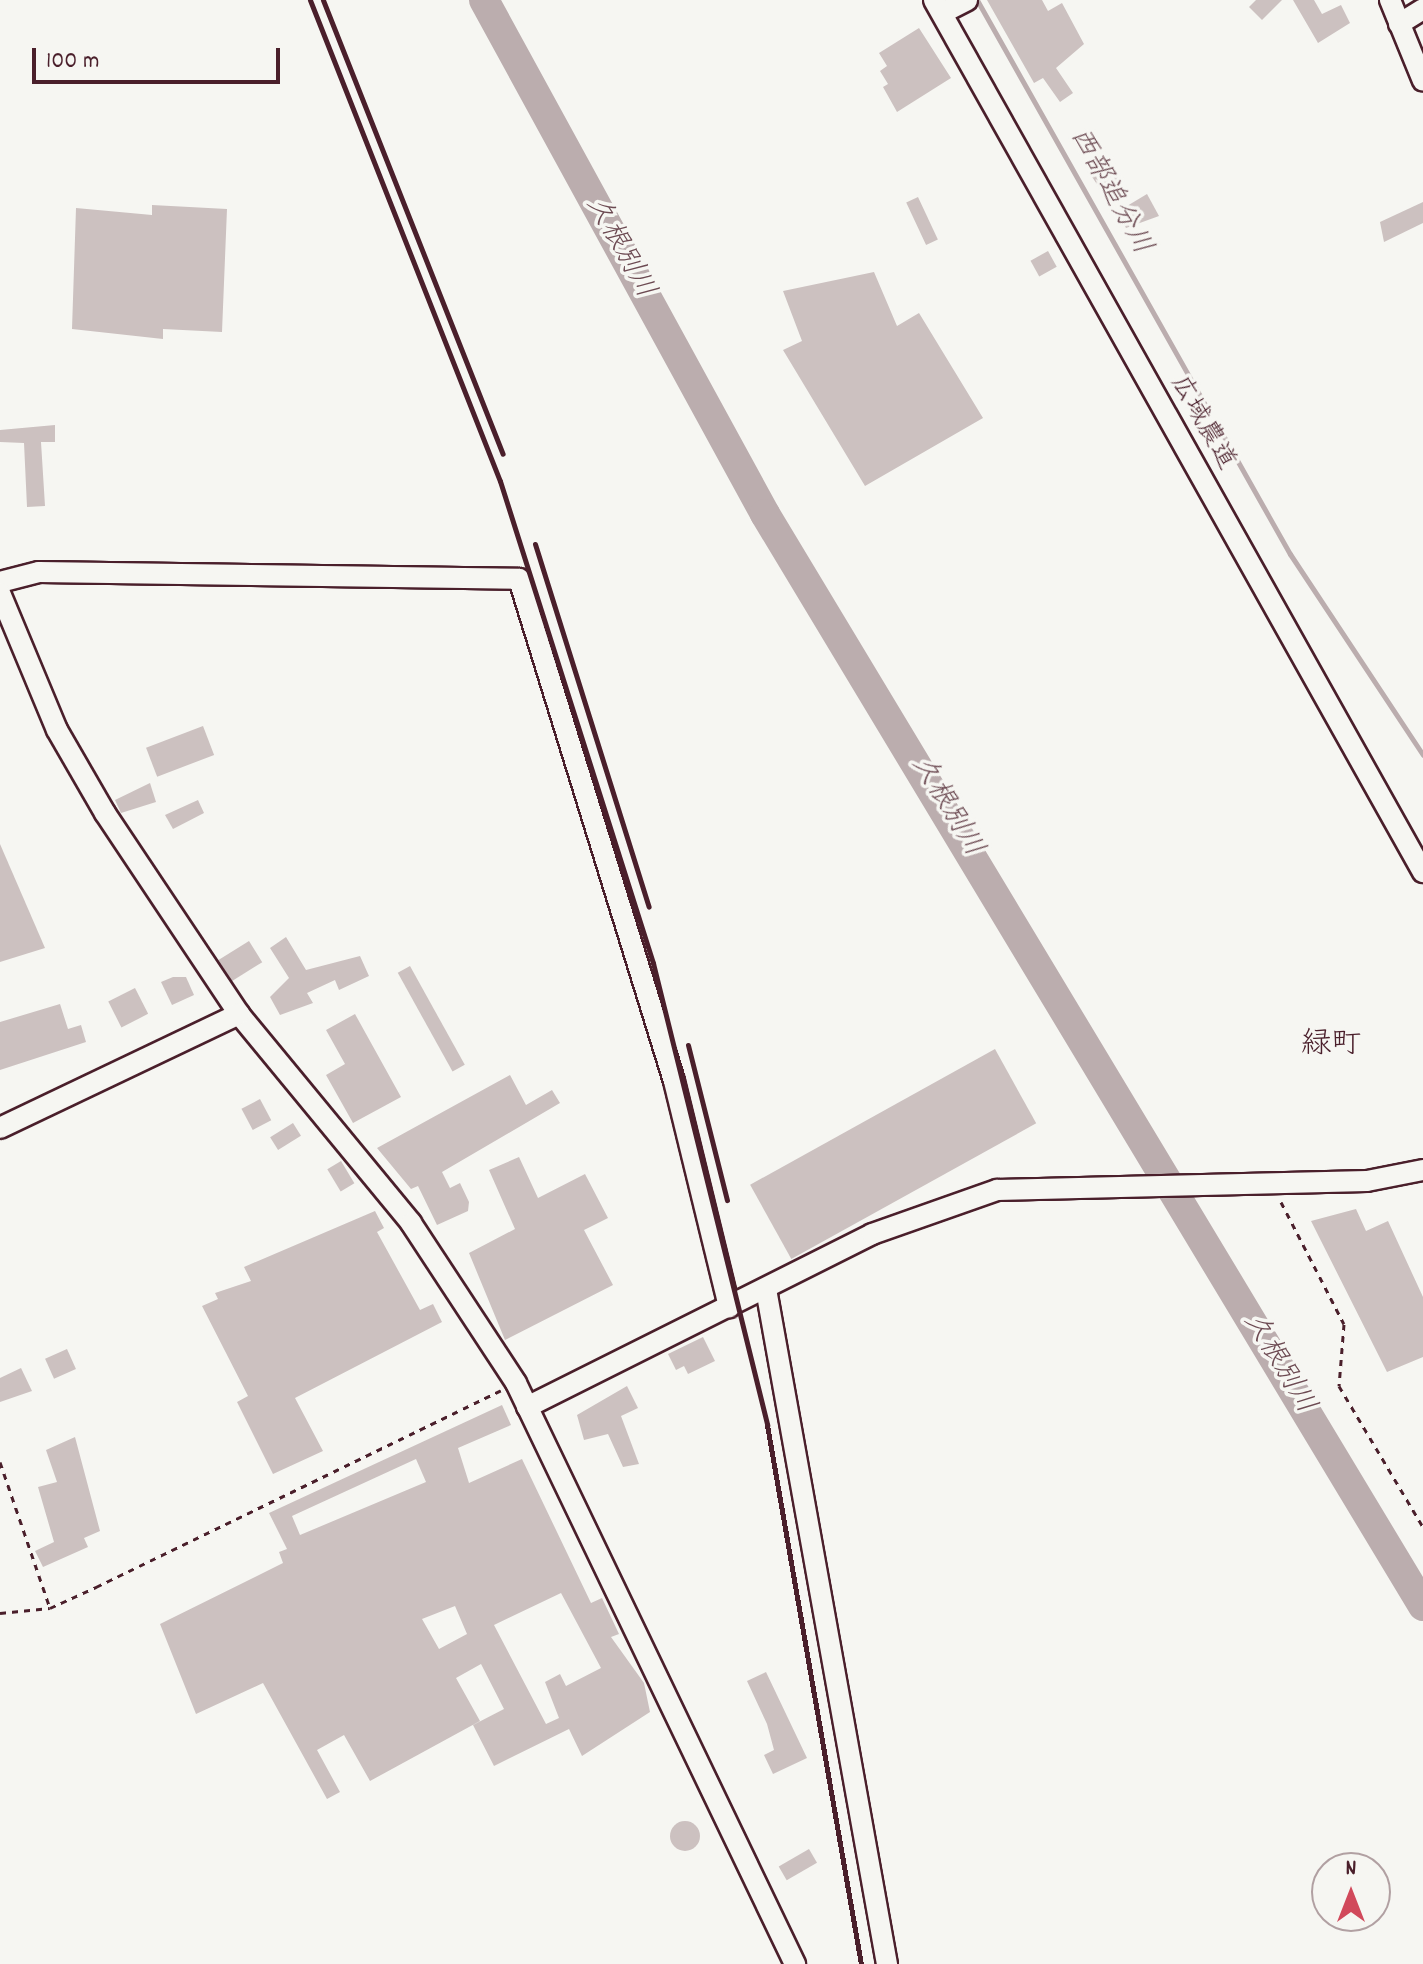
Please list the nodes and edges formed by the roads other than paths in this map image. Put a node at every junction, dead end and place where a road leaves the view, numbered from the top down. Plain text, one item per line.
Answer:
1 (967, 0) edge
2 (1390, 0) edge
3 (938, 7) edge
4 (1423, 9) edge
5 (1399, 24) junction
6 (1423, 81) edge
7 (0, 582) edge
8 (0, 593) edge
9 (1423, 872) edge
10 (239, 1014) junction
11 (0, 1128) edge
12 (1423, 1170) edge
13 (766, 1289) junction
14 (729, 1307) junction
15 (527, 1407) junction
16 (795, 1964) edge
17 (887, 1964) edge

1 - 3 street
2 - 5 street
3 - 9 street, 広域農道
4 - 5 street
5 - 6 street
7 - 14 street
8 - 10 street
10 - 11 street
10 - 15 street
12 - 13 street
13 - 14 street
13 - 17 street
14 - 15 street
15 - 16 street

